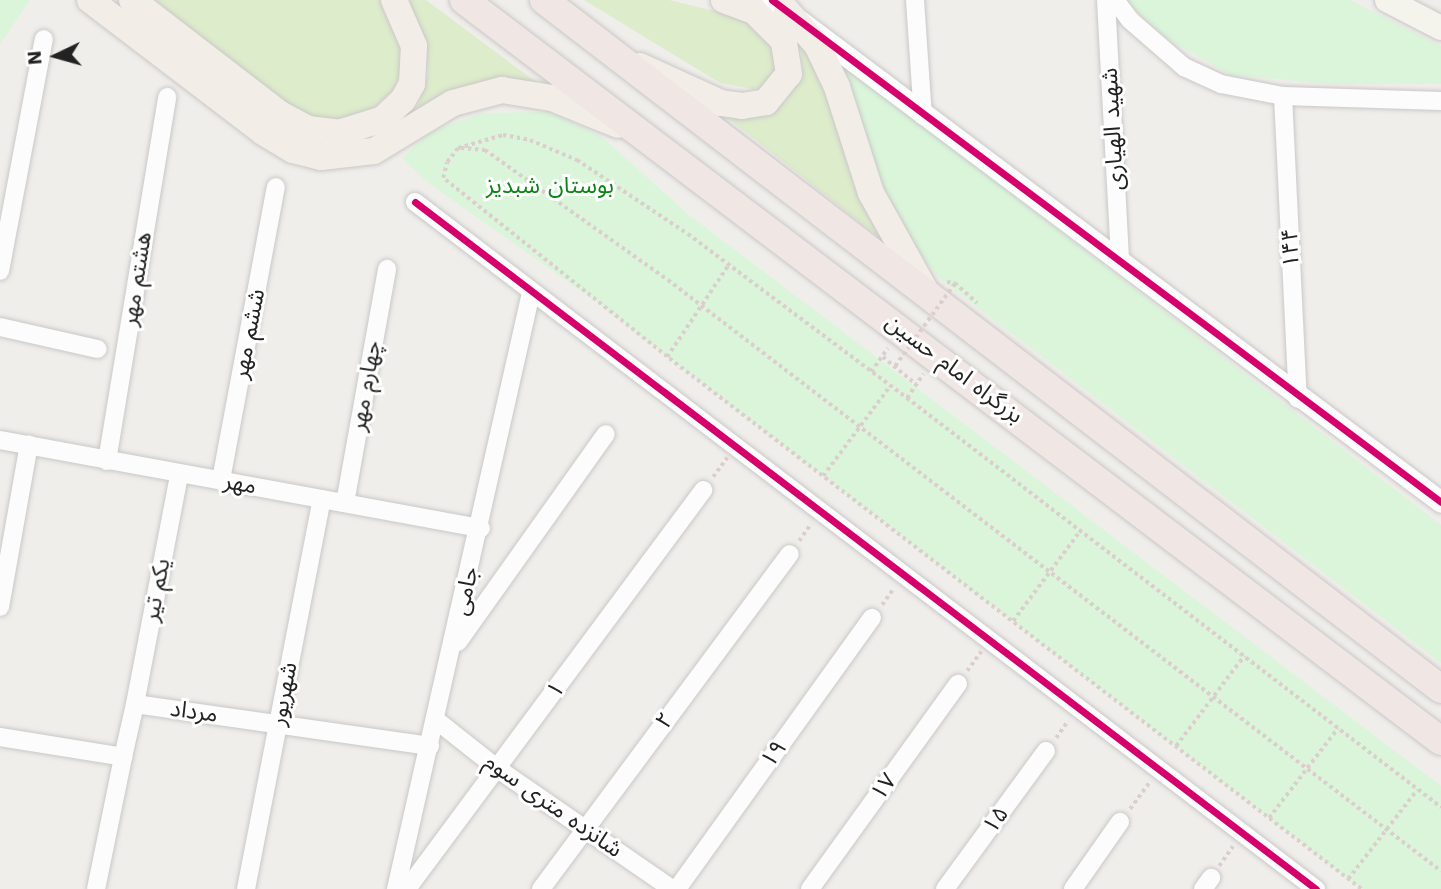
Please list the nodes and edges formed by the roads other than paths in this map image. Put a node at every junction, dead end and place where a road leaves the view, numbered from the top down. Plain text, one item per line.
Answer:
1 (90, 0) edge
2 (132, 0) edge
3 (394, 0) edge
4 (464, 0) edge
5 (544, 0) edge
6 (724, 0) edge
7 (915, 0) edge
8 (1106, 0) edge
9 (1115, 0) edge
10 (1387, 0) edge
11 (780, 5) edge
12 (1441, 28) edge
13 (44, 39) dead end
14 (619, 56) junction
15 (1283, 96) junction
16 (167, 97) dead end
17 (1441, 101) edge
18 (923, 116) junction
19 (657, 144) junction
20 (276, 187) dead end
21 (415, 202) dead end
22 (1120, 258) junction
23 (387, 269) dead end
24 (0, 271) edge
25 (531, 293) junction
26 (929, 296) junction
27 (0, 327) edge
28 (98, 349) dead end
29 (1298, 399) junction
30 (606, 433) dead end
31 (0, 440) edge
32 (29, 445) junction
33 (107, 461) junction
34 (178, 475) junction
35 (222, 480) junction
36 (703, 490) road end
37 (322, 499) junction
38 (1441, 502) edge
39 (345, 503) junction
40 (481, 528) junction
41 (790, 554) road end
42 (0, 607) edge
43 (872, 618) road end
44 (452, 650) junction
45 (958, 684) road end
46 (1441, 689) edge
47 (135, 704) junction
48 (436, 720) junction
49 (278, 724) junction
50 (0, 737) edge
51 (1441, 741) edge
52 (430, 746) junction
53 (1046, 751) road end
54 (123, 757) junction
55 (498, 769) junction
56 (1121, 822) road end
57 (585, 830) junction
58 (96, 889) edge
59 (246, 889) edge
60 (396, 889) edge
61 (407, 889) edge
62 (541, 889) edge
63 (674, 889) edge
64 (810, 889) edge
65 (945, 889) edge
66 (1073, 889) edge
67 (1316, 889) edge

1 - 19 main road
2 - 3 main road
4 - 19 highway, بزرگراه امام حسین
5 - 14 highway, بزرگراه امام حسین
6 - 14 main road
7 - 18 street
8 - 22 street, شهید الهیاری
9 - 15 street
10 - 12 main road
11 - 18 street
11 - 26 main road
13 - 24 street
14 - 26 highway, بزرگراه امام حسین
15 - 17 street
15 - 29 street, ۱۴۴
16 - 33 street, هشتم مهر
18 - 22 street
19 - 51 highway, بزرگراه امام حسین
20 - 35 street, ششم مهر
21 - 25 street
22 - 29 street
23 - 39 street, چهارم مهر
25 - 40 street, جامی
25 - 67 street
26 - 46 highway, بزرگراه امام حسین
27 - 28 street
29 - 38 street
30 - 44 street
31 - 32 street, مهر
32 - 33 street, مهر
32 - 42 street
33 - 34 street, مهر
34 - 35 street, مهر
34 - 47 street, یکم تیر
35 - 37 street, مهر
36 - 55 street, ۱
37 - 39 street, مهر
37 - 49 street, شهریور
39 - 40 street, مهر
40 - 44 street, جامی
41 - 57 street, ۲
43 - 63 street, ۱۹
44 - 48 street, جامی
45 - 64 street, ۱۷
47 - 49 street, مرداد
47 - 54 street
48 - 52 street, جامی
48 - 55 street, شانزده متری سوم
49 - 52 street, مرداد
49 - 59 street, شهریور
50 - 54 street
52 - 60 street, جامی
53 - 65 street, ۱۵
54 - 58 street
55 - 57 street, شانزده متری سوم
55 - 61 street, ۱
56 - 66 street
57 - 62 street, ۲
57 - 63 street, شانزده متری سوم

